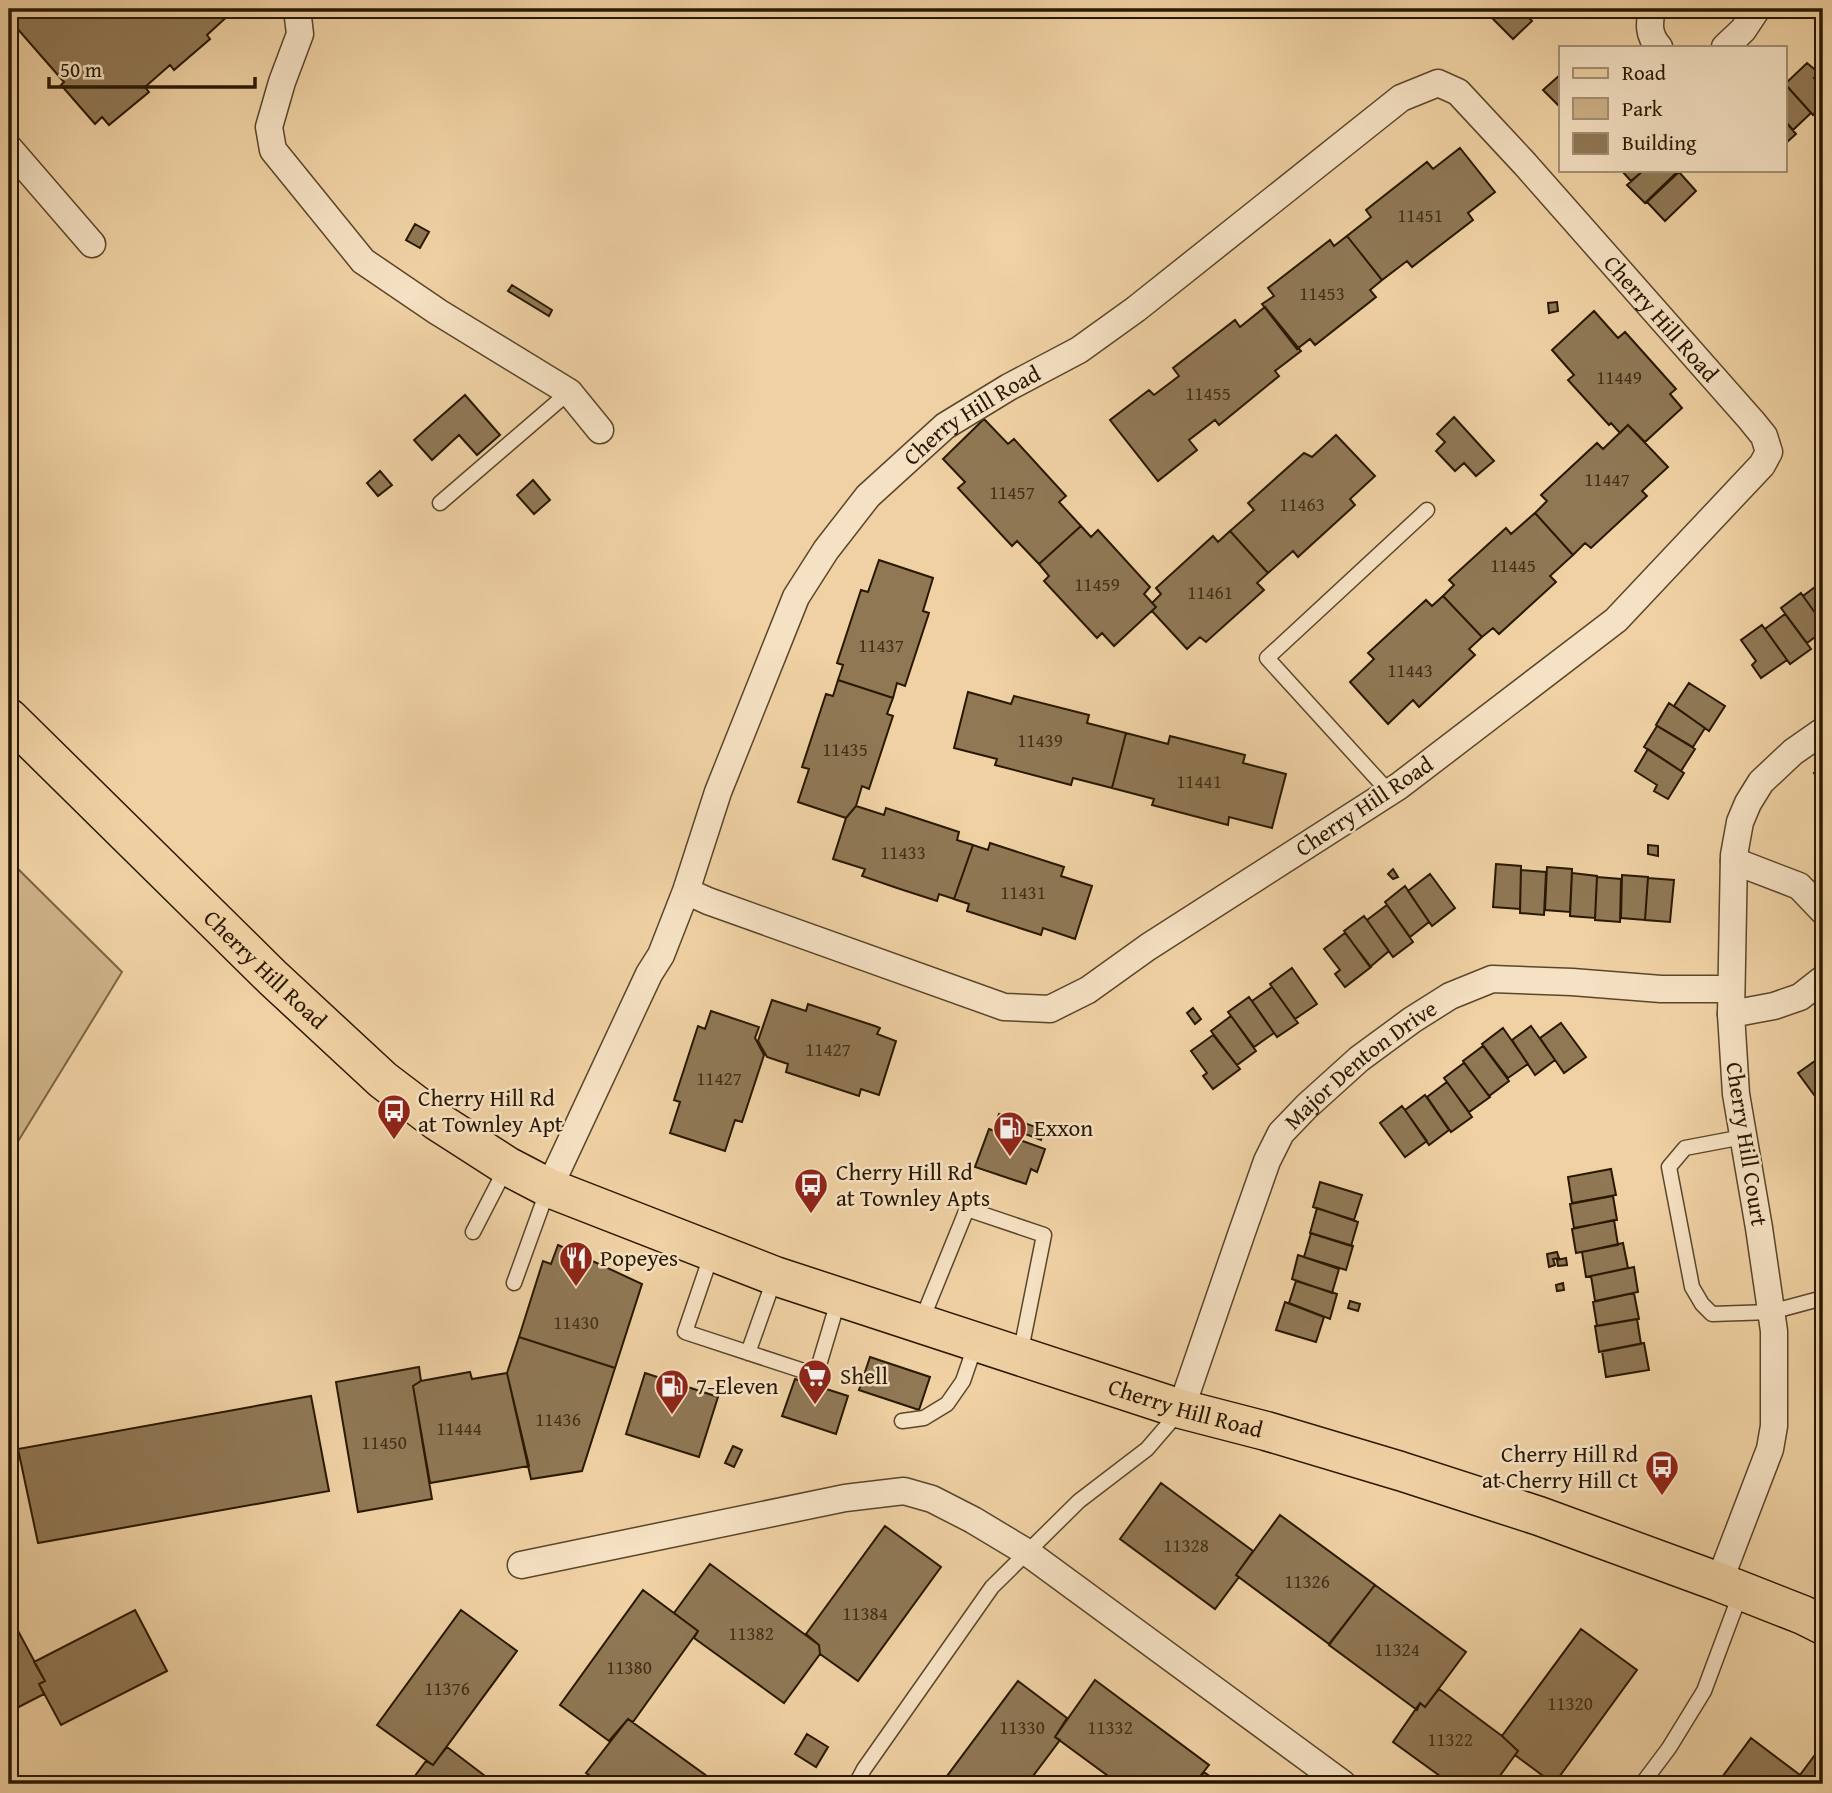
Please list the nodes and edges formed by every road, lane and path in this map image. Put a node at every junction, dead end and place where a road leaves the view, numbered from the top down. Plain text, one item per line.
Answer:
1 (298, 9) edge
2 (1652, 9) edge
3 (1757, 9) edge
4 (1659, 46) edge
5 (1726, 46) edge
6 (9, 148) edge
7 (92, 244) dead end
8 (569, 392) junction
9 (600, 430) dead end
10 (440, 503) dead end
11 (1427, 510) dead end
12 (9, 718) edge
13 (1823, 731) edge
14 (1389, 792) junction
15 (1734, 861) junction
16 (686, 891) junction
17 (1823, 911) edge
18 (1823, 979) edge
19 (1731, 1001) junction
20 (1743, 1137) junction
21 (507, 1166) junction
22 (549, 1188) junction
23 (473, 1232) dead end
24 (712, 1252) junction
25 (775, 1276) junction
26 (514, 1283) dead end
27 (840, 1297) junction
28 (1823, 1298) edge
29 (1771, 1312) junction
30 (920, 1324) junction
31 (976, 1342) junction
32 (748, 1353) junction
33 (1020, 1356) junction
34 (1181, 1409) junction
35 (902, 1421) dead end
36 (1028, 1553) junction
37 (521, 1565) dead end
38 (1731, 1586) junction
39 (1823, 1625) edge
40 (856, 1784) edge
41 (1343, 1784) edge
42 (1642, 1784) edge

1 - 8 street
2 - 4 street
3 - 5 street
6 - 7 street
8 - 9 street
8 - 10 lane
11 - 14 lane
12 - 21 main road, Cherry Hill Road
13 - 15 street, Cherry Hill Court
14 - 16 street, Cherry Hill Road
14 - 16 street, Cherry Hill Road
15 - 17 street
15 - 19 street, Cherry Hill Court
16 - 22 street, Cherry Hill Road
18 - 19 street, Major Denton Drive
19 - 20 street, Cherry Hill Court
19 - 34 street, Major Denton Drive
20 - 29 street, Cherry Hill Court
20 - 29 lane
21 - 22 main road, Cherry Hill Road
21 - 23 lane
22 - 24 main road, Cherry Hill Road
22 - 26 lane
24 - 25 main road, Cherry Hill Road
24 - 32 lane
25 - 27 main road, Cherry Hill Road
25 - 32 lane
27 - 30 main road, Cherry Hill Road
27 - 32 lane
28 - 29 lane
29 - 38 street, Cherry Hill Court
30 - 31 main road, Cherry Hill Road
30 - 33 lane
31 - 33 main road, Cherry Hill Road
31 - 35 lane
33 - 34 main road, Cherry Hill Road
34 - 36 lane
34 - 38 main road, Cherry Hill Road
36 - 37 street
36 - 40 lane
36 - 41 street
38 - 39 main road, Cherry Hill Road
38 - 42 lane

